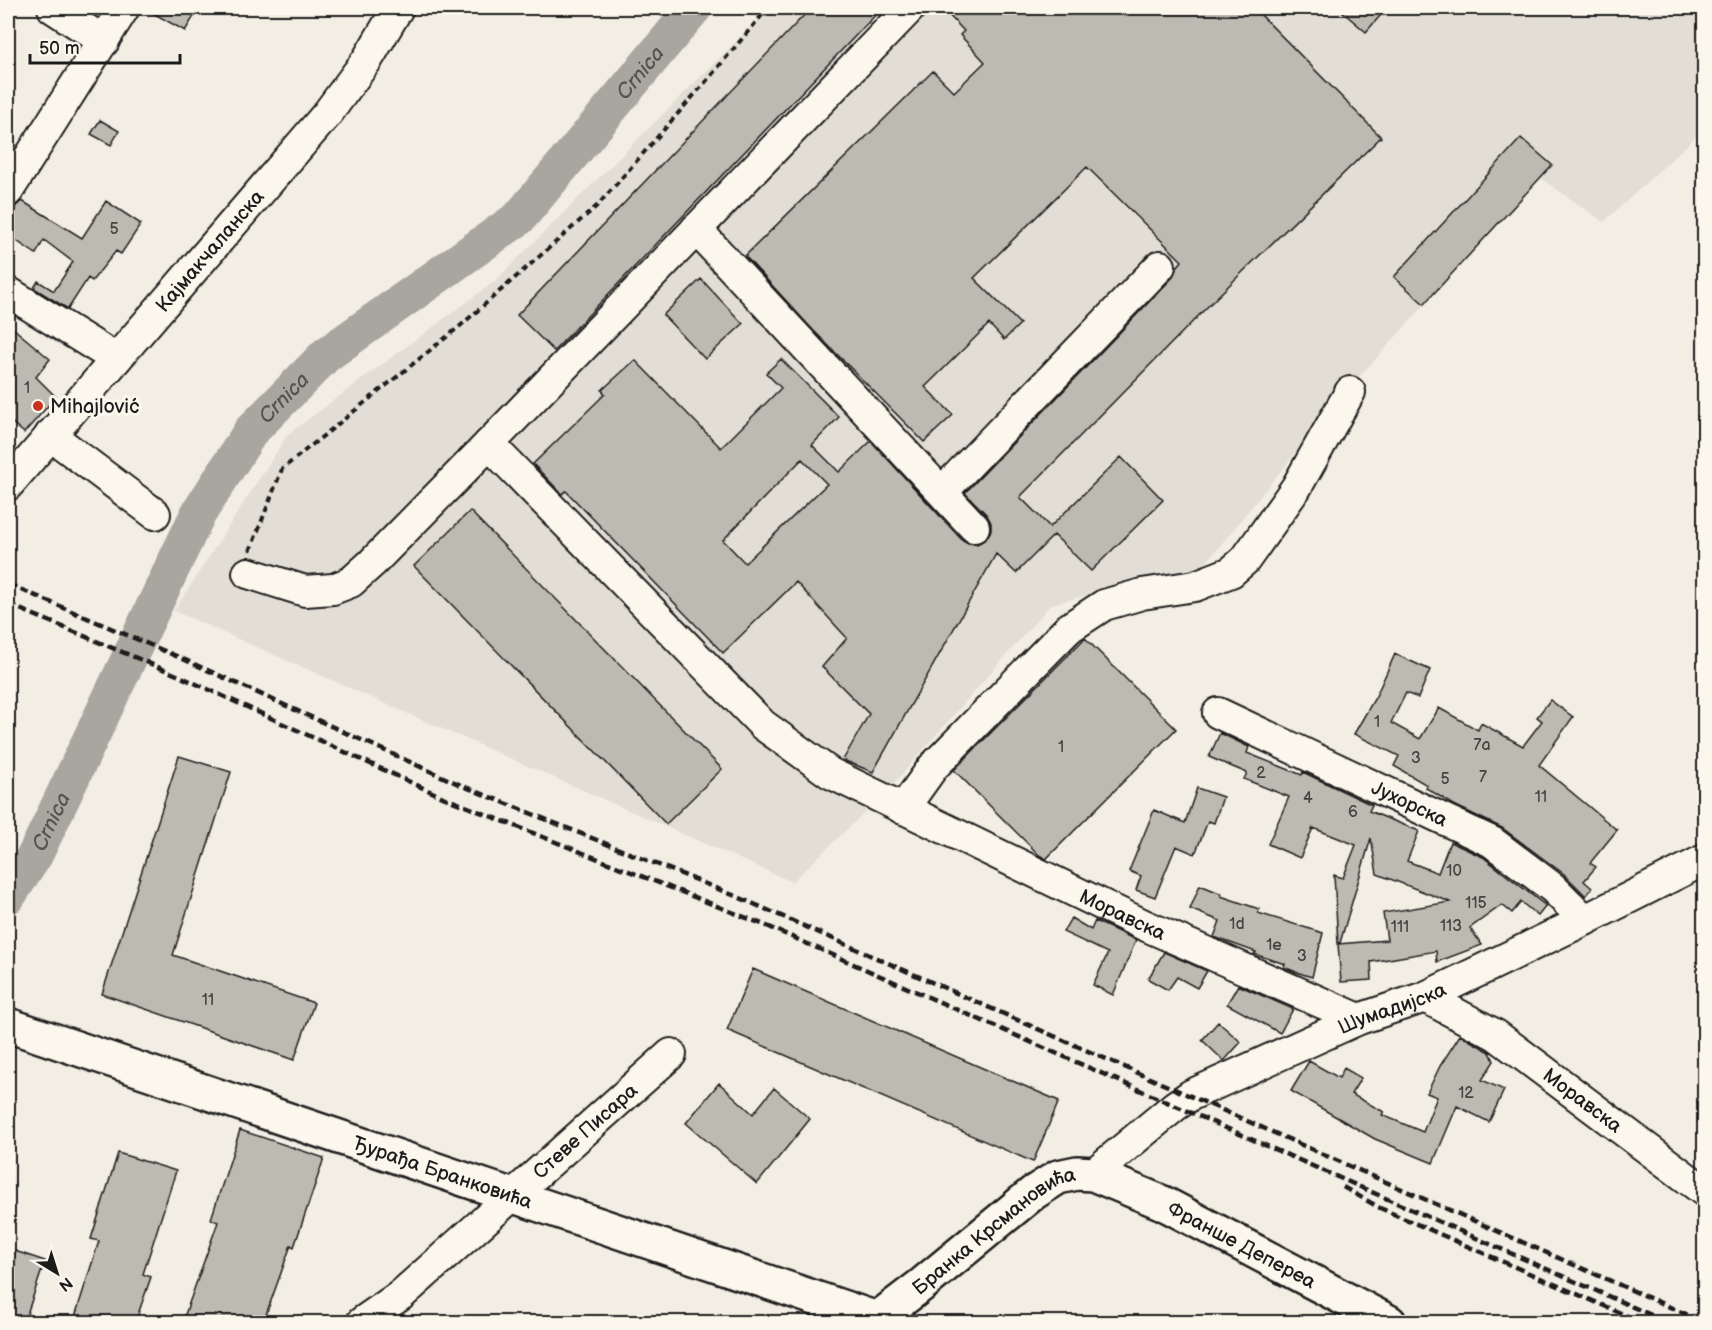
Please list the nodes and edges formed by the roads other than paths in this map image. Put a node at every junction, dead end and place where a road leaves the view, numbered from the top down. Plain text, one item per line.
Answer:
1 (53, 8) edge
2 (124, 8) edge
3 (398, 8) edge
4 (910, 8) edge
5 (104, 40) junction
6 (8, 191) edge
7 (696, 229) junction
8 (1160, 266) dead end
9 (8, 292) edge
10 (116, 359) junction
11 (1350, 392) dead end
12 (50, 435) junction
13 (489, 444) junction
14 (8, 485) edge
15 (942, 492) junction
16 (155, 514) dead end
17 (974, 527) dead end
18 (248, 573) road end
19 (1218, 713) dead end
20 (896, 806) junction
21 (1704, 860) edge
22 (1585, 920) junction
23 (1425, 997) junction
24 (1359, 1019) junction
25 (10, 1026) edge
26 (671, 1054) dead end
27 (1093, 1174) junction
28 (1704, 1191) edge
29 (512, 1195) junction
30 (366, 1321) edge
31 (874, 1321) edge
32 (1389, 1323) edge

1 - 5 street
2 - 5 street
3 - 10 street, Кајмакчаланска
4 - 7 street
5 - 6 street
7 - 13 street
7 - 15 street
8 - 15 street
9 - 10 street
10 - 12 street, Кајмакчаланска
11 - 20 street
12 - 14 street, Кајмакчаланска
12 - 16 street
13 - 18 street
13 - 20 street, Моравска
15 - 17 street
19 - 22 street, Јухорска
20 - 24 street, Моравска
21 - 22 street, Шумадијска
22 - 23 street, Шумадијска
23 - 24 street, Шумадијска
23 - 28 street, Моравска
24 - 27 street, Шумадијска
25 - 29 main road, Ђурађа Бранковића
26 - 29 street, Стеве Писара
27 - 31 main road, Бранка Крсмановића
27 - 32 main road, Франше Депереа
29 - 30 street, Стеве Писара
29 - 31 main road, Ђурађа Бранковића

